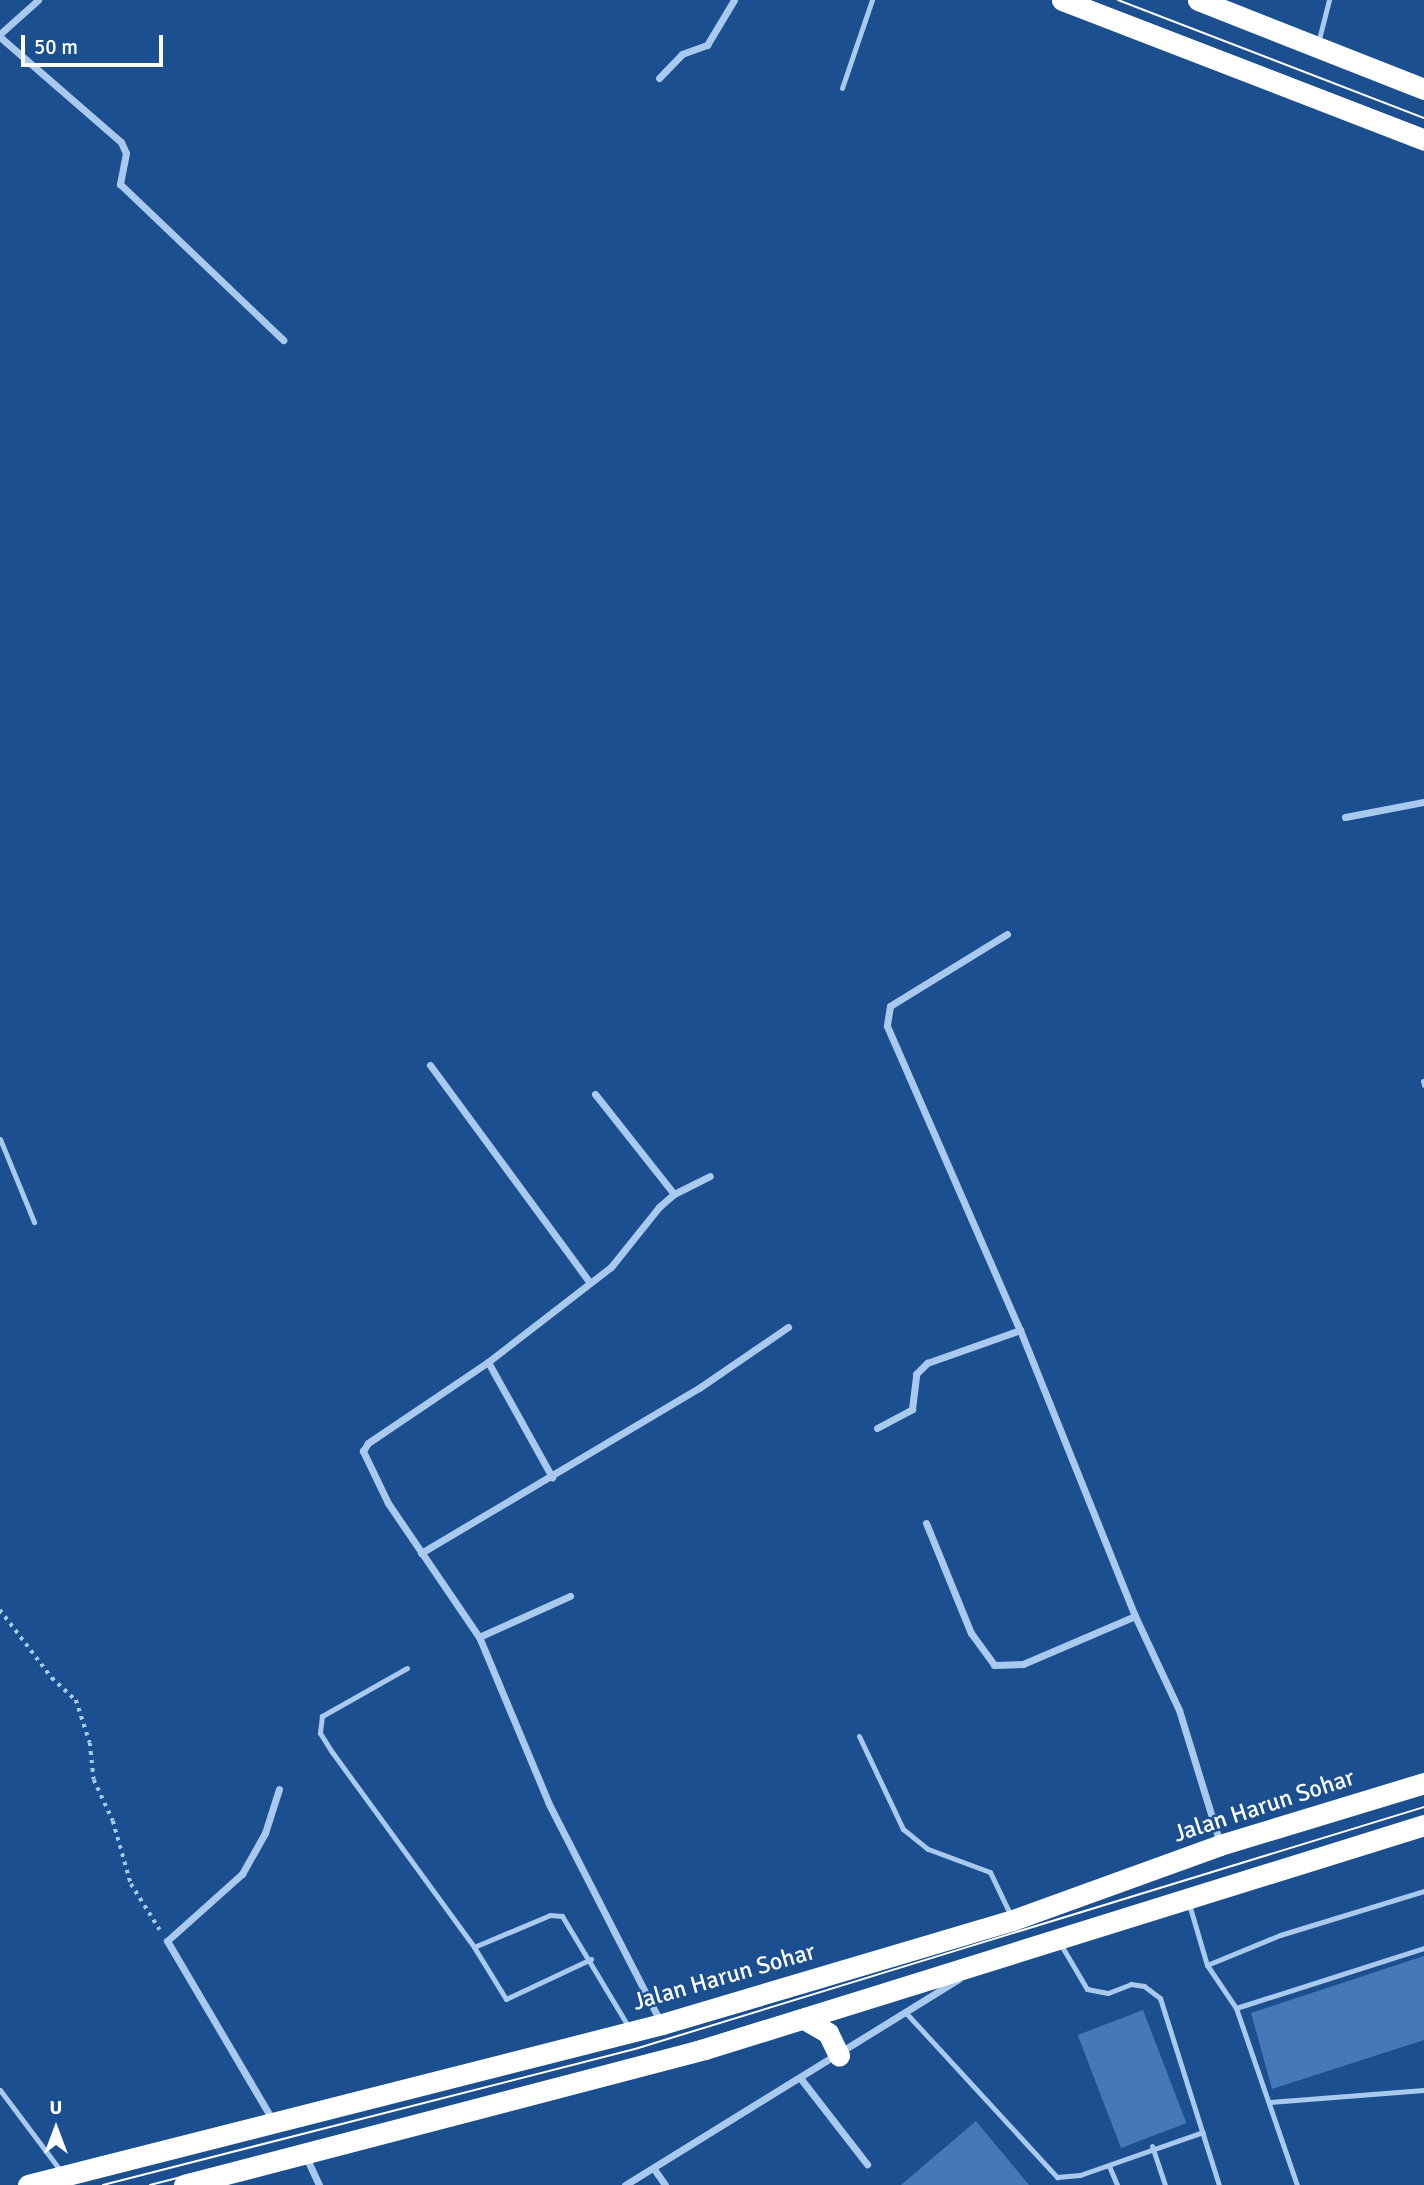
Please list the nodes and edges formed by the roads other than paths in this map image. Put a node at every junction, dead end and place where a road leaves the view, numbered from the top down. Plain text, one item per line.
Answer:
1 (38, 0) edge
2 (734, 0) edge
3 (873, 0) edge
4 (1062, 0) edge
5 (1198, 0) edge
6 (1329, 0) edge
7 (0, 35) edge
8 (1316, 50) junction
9 (659, 78) dead end
10 (842, 88) dead end
11 (1424, 89) edge
12 (1424, 140) edge
13 (283, 340) dead end
14 (1424, 802) edge
15 (1345, 817) dead end
16 (1007, 934) dead end
17 (430, 1065) dead end
18 (595, 1094) dead end
19 (0, 1139) edge
20 (710, 1176) dead end
21 (674, 1194) junction
22 (34, 1222) dead end
23 (590, 1283) junction
24 (789, 1327) dead end
25 (1020, 1330) junction
26 (488, 1362) junction
27 (877, 1428) dead end
28 (552, 1477) junction
29 (926, 1523) dead end
30 (421, 1553) junction
31 (570, 1596) dead end
32 (1135, 1616) junction
33 (479, 1637) junction
34 (407, 1668) dead end
35 (859, 1736) dead end
36 (1424, 1783) edge
37 (279, 1789) dead end
38 (1424, 1825) edge
39 (1220, 1845) junction
40 (1424, 1891) edge
41 (1187, 1898) junction
42 (1013, 1920) junction
43 (1060, 1942) junction
44 (474, 1947) junction
45 (1424, 1948) edge
46 (591, 1959) junction
47 (978, 1965) junction
48 (1207, 1965) junction
49 (1236, 2008) junction
50 (907, 2014) junction
51 (804, 2020) junction
52 (662, 2024) junction
53 (631, 2032) junction
54 (839, 2056) junction
55 (801, 2079) junction
56 (0, 2090) edge
57 (1424, 2090) edge
58 (1270, 2102) junction
59 (272, 2120) junction
60 (1203, 2132) junction
61 (1153, 2147) junction
62 (304, 2154) junction
63 (867, 2164) dead end
64 (1109, 2166) junction
65 (654, 2169) junction
66 (64, 2176) junction
67 (28, 2185) edge
68 (184, 2185) edge
69 (319, 2185) edge
70 (625, 2185) edge
71 (665, 2185) edge
72 (1117, 2185) edge
73 (1166, 2185) edge
74 (1219, 2185) edge
75 (1297, 2185) edge

1 - 7 street
2 - 9 street
3 - 10 lane
4 - 12 highway
5 - 8 highway
6 - 8 lane
7 - 13 street
8 - 11 highway
14 - 15 street
16 - 25 street
17 - 23 street
18 - 21 street
19 - 22 lane
20 - 21 street
21 - 23 street
23 - 26 street
24 - 28 street
25 - 27 street
25 - 32 street
26 - 28 street
26 - 30 street
28 - 30 street
29 - 32 street
30 - 33 street
31 - 33 street
32 - 39 street
33 - 52 street
34 - 44 lane
35 - 42 lane
36 - 39 highway, Jalan Harun Sohar
37 - 59 street
38 - 41 highway
39 - 42 highway, Jalan Harun Sohar
40 - 48 lane
41 - 43 highway
41 - 48 lane
42 - 52 highway, Jalan Harun Sohar
43 - 47 highway
43 - 60 lane
44 - 46 lane
44 - 46 lane
45 - 49 lane
46 - 53 lane
47 - 50 street
47 - 51 highway
48 - 49 lane
49 - 58 lane
50 - 54 street
50 - 64 lane
51 - 54 highway
51 - 62 highway
52 - 53 highway, Jalan Harun Sohar
53 - 59 highway, Jalan Harun Sohar
54 - 55 street
55 - 63 street
55 - 65 street
56 - 66 lane
57 - 58 lane
58 - 75 lane
59 - 66 highway, Jalan Harun Sohar
60 - 61 lane
60 - 74 lane
61 - 64 lane
61 - 73 lane
62 - 68 highway
62 - 69 street
64 - 72 lane
65 - 70 street
65 - 71 street
66 - 67 highway, Jalan Harun Sohar

